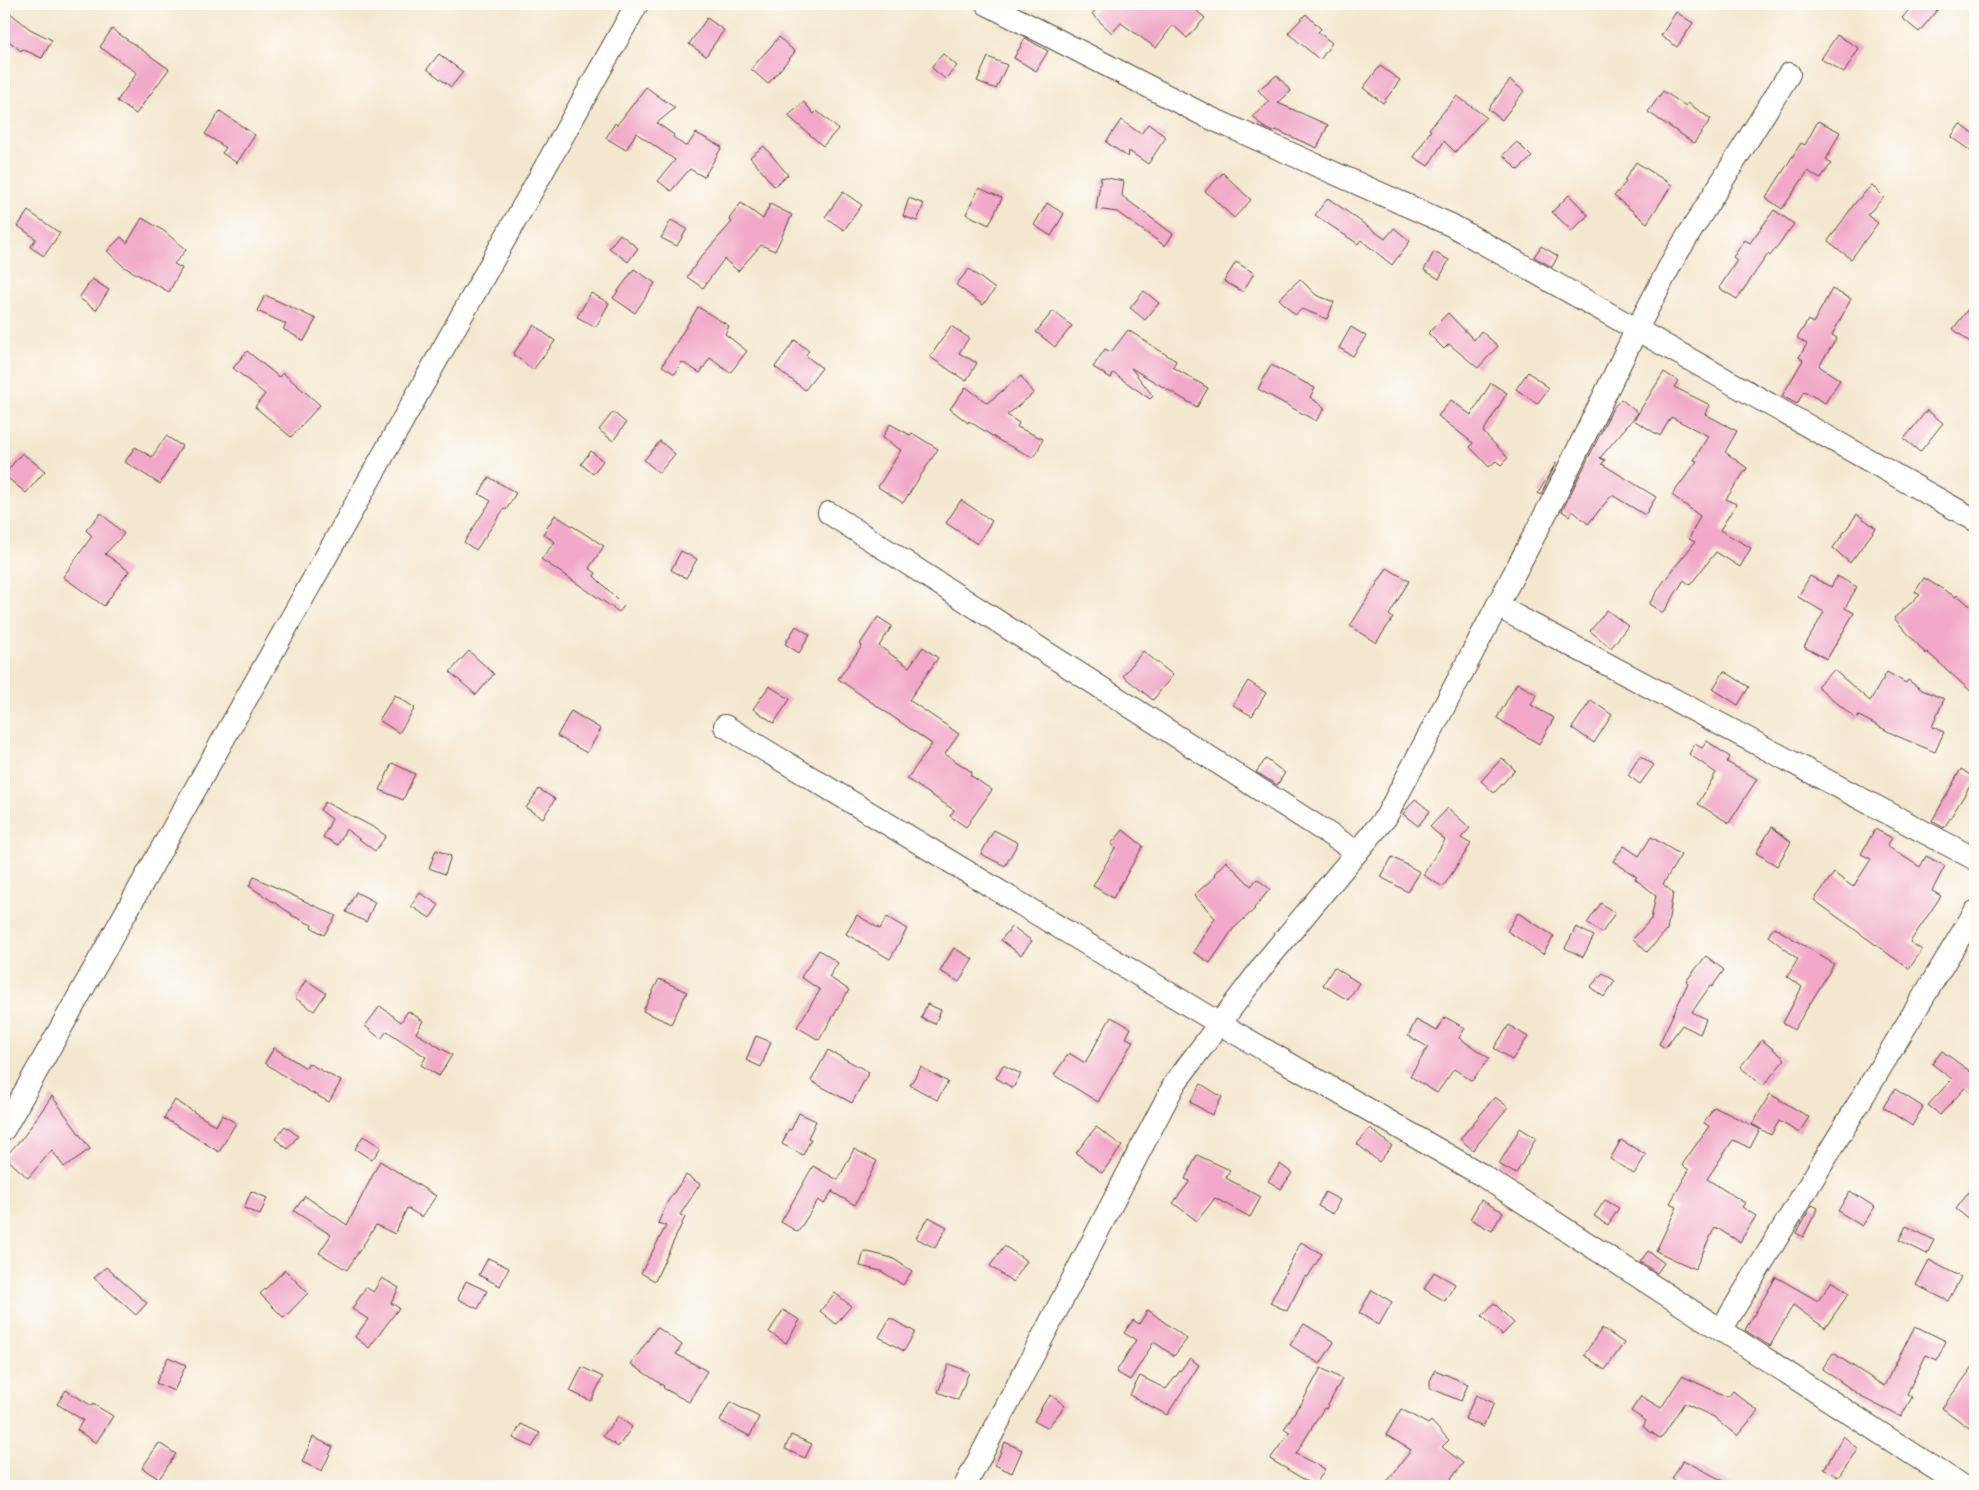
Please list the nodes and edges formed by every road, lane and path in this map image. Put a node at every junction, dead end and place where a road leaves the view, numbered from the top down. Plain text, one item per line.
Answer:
1 (636, 4) edge
2 (987, 4) edge
3 (1789, 74) dead end
4 (1637, 329) junction
5 (829, 513) dead end
6 (1975, 520) edge
7 (1497, 606) junction
8 (725, 726) dead end
9 (1357, 852) junction
10 (1975, 859) edge
11 (1975, 912) edge
12 (1220, 1024) junction
13 (4, 1129) edge
14 (1721, 1330) junction
15 (965, 1486) edge
16 (1962, 1486) edge

1 - 13 street
2 - 4 street
3 - 4 street
4 - 6 street
4 - 7 street
5 - 9 street
7 - 9 street
7 - 10 street
8 - 12 street
9 - 12 street
11 - 14 street
12 - 14 street
12 - 15 street
14 - 16 street

